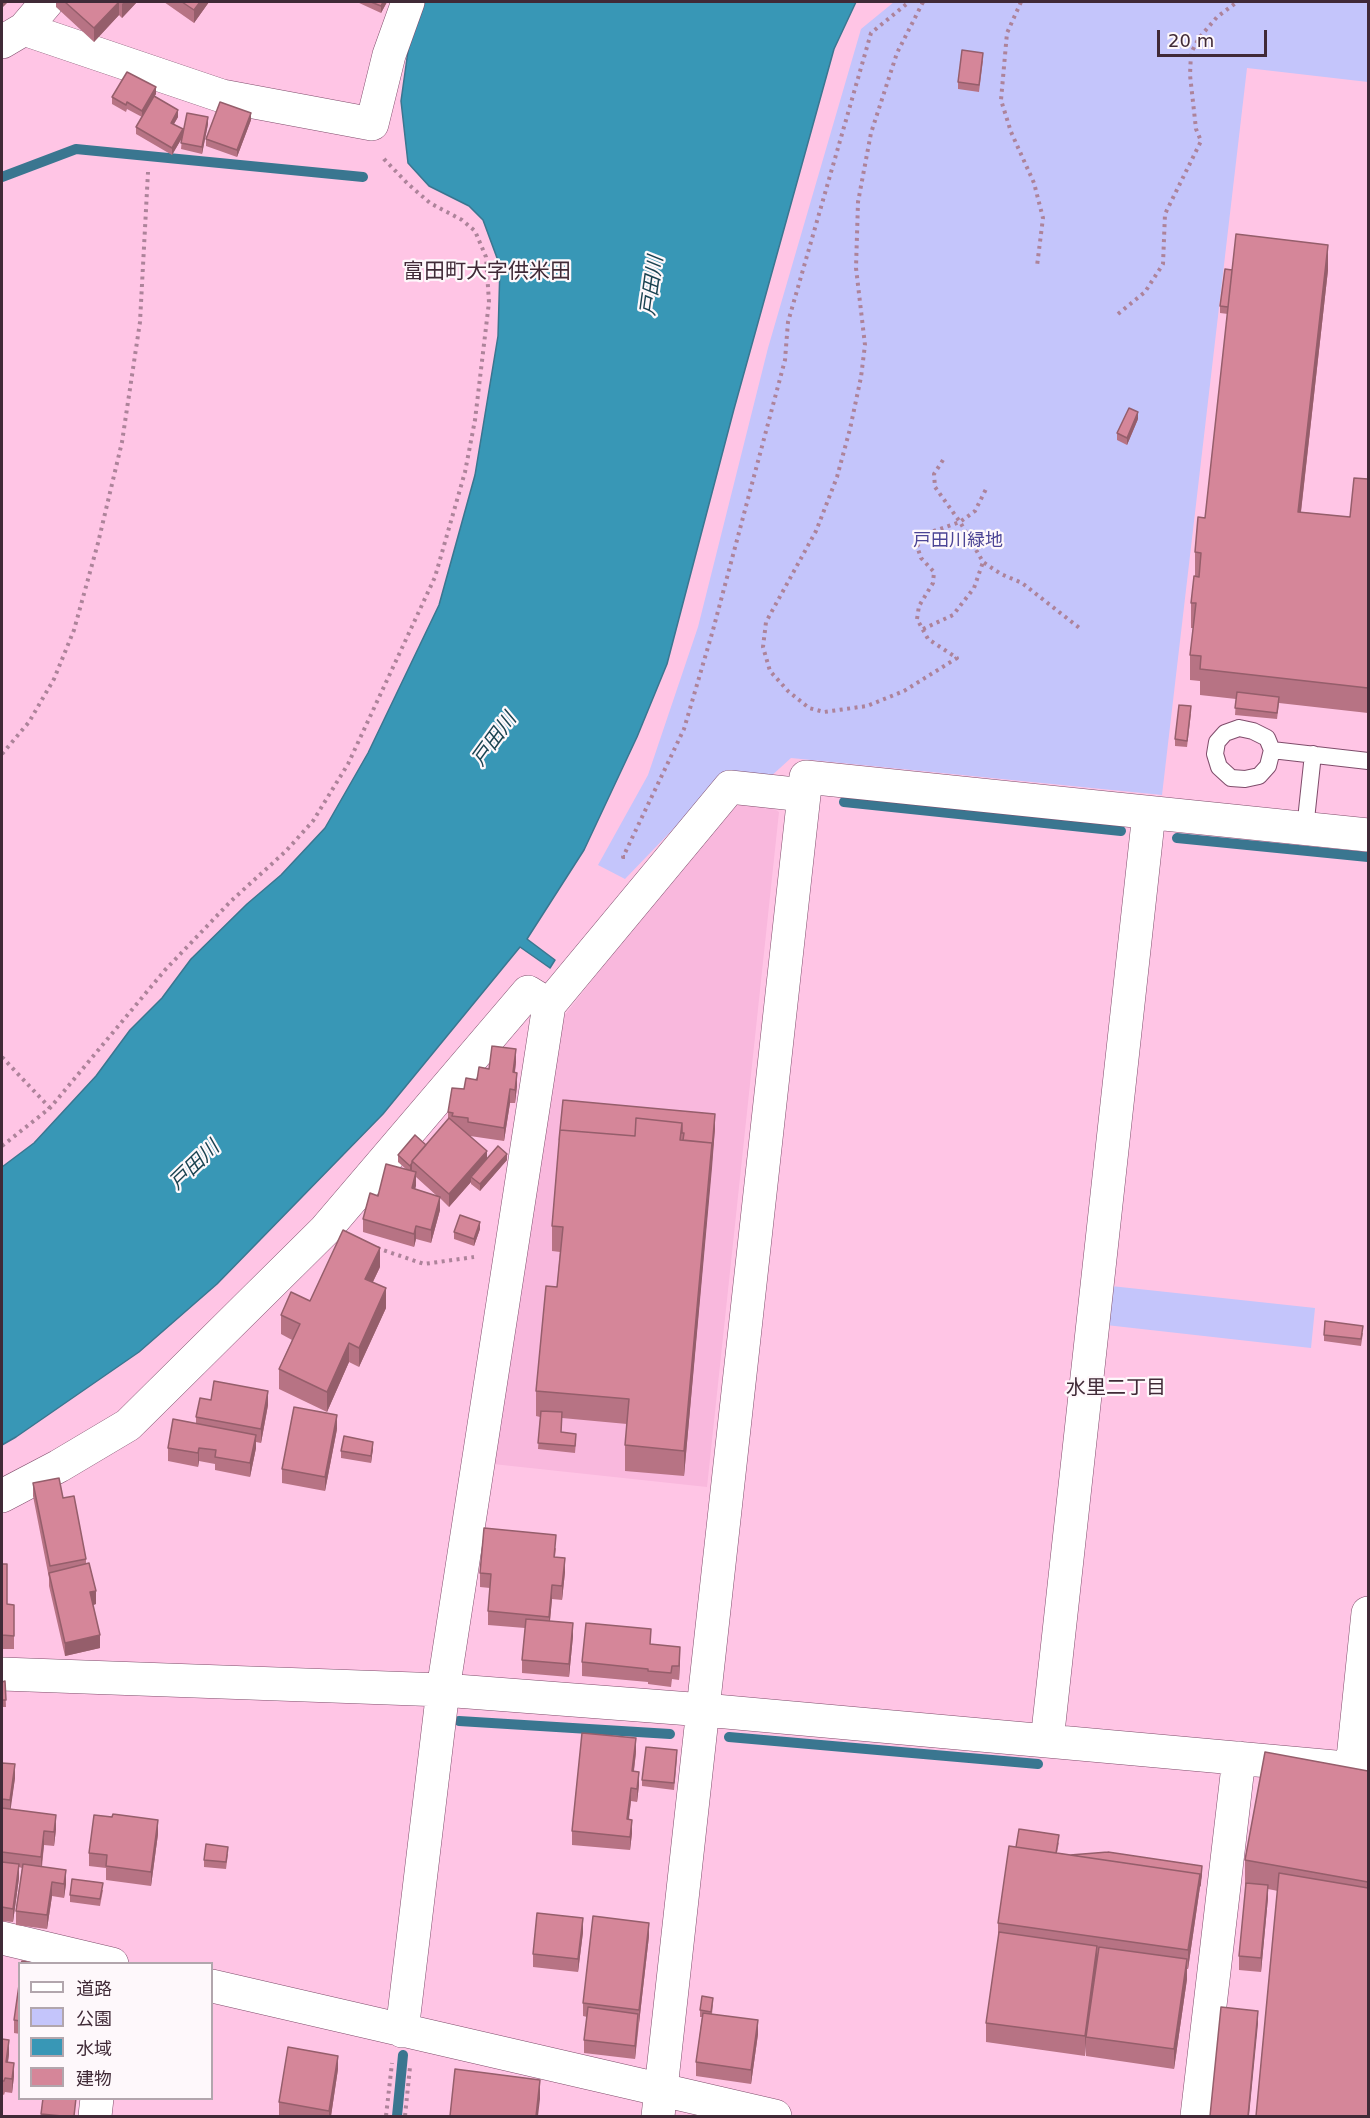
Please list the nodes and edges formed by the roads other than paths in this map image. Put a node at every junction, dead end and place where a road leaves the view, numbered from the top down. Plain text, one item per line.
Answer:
1 (47, 2) edge
2 (408, 2) edge
3 (13, 35) edge
4 (1272, 750) dead end
5 (1313, 754) junction
6 (1368, 760) edge
7 (804, 795) junction
8 (1149, 813) junction
9 (1305, 829) junction
10 (1368, 836) edge
11 (549, 1005) junction
12 (2, 1496) edge
13 (1368, 1613) edge
14 (2, 1674) edge
15 (443, 1690) junction
16 (704, 1710) junction
17 (1047, 1741) junction
18 (1239, 1758) junction
19 (1360, 1769) edge
20 (2, 1938) edge
21 (104, 1962) edge
22 (213, 1986) edge
23 (404, 2031) junction
24 (97, 2100) edge
25 (660, 2103) edge
26 (95, 2116) edge
27 (775, 2116) edge
28 (1197, 2116) edge

1 - 3 street
2 - 3 street
4 - 5 lane
5 - 6 lane
5 - 9 lane
7 - 8 street
7 - 11 street
7 - 16 street
8 - 9 street
8 - 17 street
9 - 10 street
11 - 12 street
11 - 15 street
13 - 19 street
14 - 15 street
15 - 16 street
15 - 23 street
16 - 17 street
16 - 25 street
17 - 18 street
18 - 19 street
18 - 28 street
20 - 21 street
22 - 23 street
23 - 25 street
24 - 26 street
25 - 27 street

